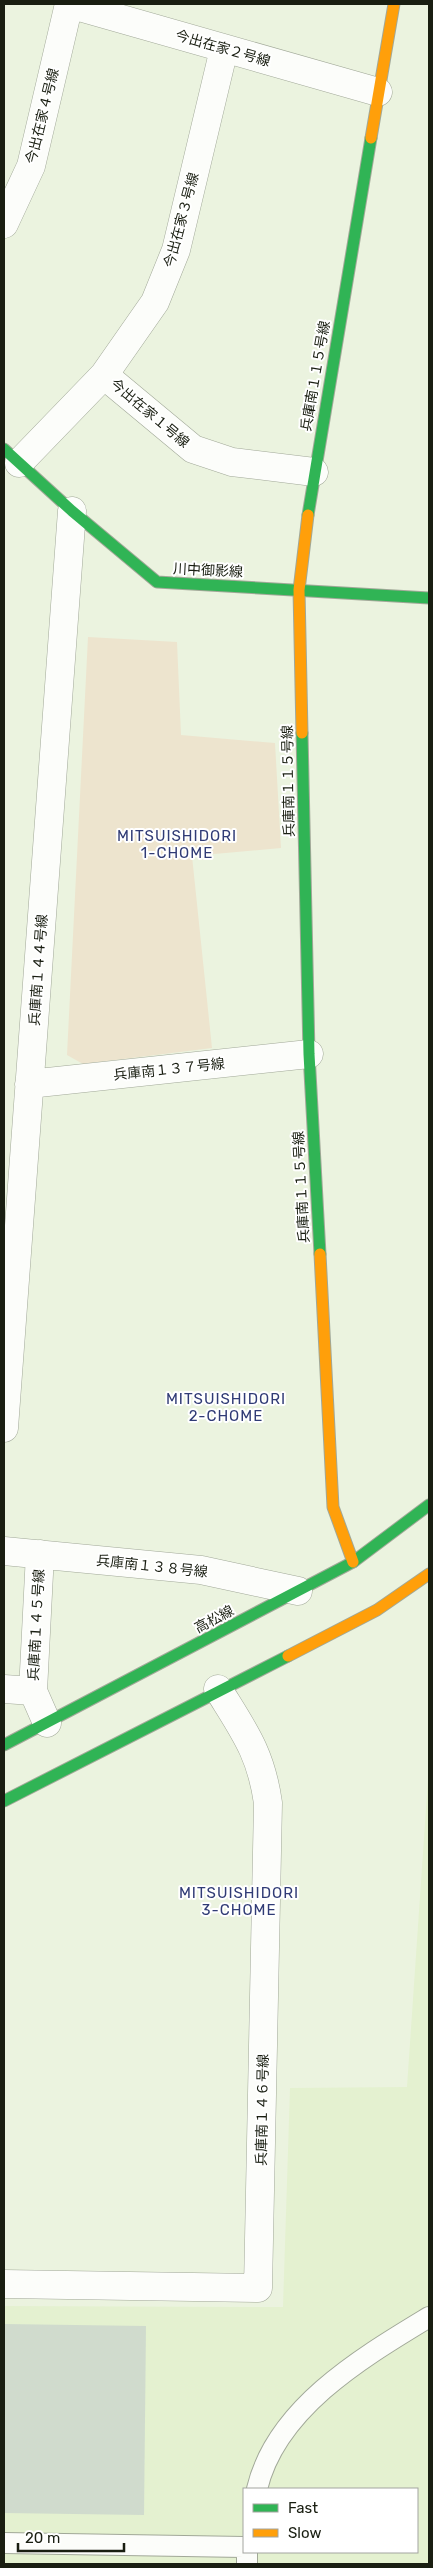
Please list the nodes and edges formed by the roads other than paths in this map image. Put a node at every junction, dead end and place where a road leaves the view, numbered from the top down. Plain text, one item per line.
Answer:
1 (69, 4) edge
2 (394, 4) edge
3 (224, 49) junction
4 (378, 92) junction
5 (4, 224) edge
6 (104, 375) junction
7 (11, 456) edge
8 (314, 472) junction
9 (72, 511) junction
10 (299, 590) junction
11 (429, 598) edge
12 (309, 1054) junction
13 (29, 1084) junction
14 (4, 1428) edge
15 (429, 1505) edge
16 (4, 1551) edge
17 (40, 1554) junction
18 (353, 1562) junction
19 (429, 1574) edge
20 (298, 1591) junction
21 (4, 1689) edge
22 (218, 1689) junction
23 (33, 1691) junction
24 (46, 1723) junction
25 (4, 1745) edge
26 (4, 1801) edge
27 (4, 2284) edge
28 (429, 2317) edge
29 (257, 2488) edge
30 (4, 2543) edge
31 (243, 2547) edge

1 - 3 street, 今出在家２号線
1 - 5 street, 今出在家４号線
2 - 4 street, 兵庫南１１５号線
3 - 4 street, 今出在家２号線
3 - 6 street, 今出在家３号線
4 - 8 street, 兵庫南１１５号線
6 - 7 street, 今出在家３号線
6 - 8 street, 今出在家１号線
7 - 9 street, 川中御影線
8 - 10 street, 兵庫南１１５号線
9 - 10 street, 川中御影線
9 - 13 street, 兵庫南１４４号線
10 - 11 street, 川中御影線
10 - 12 street, 兵庫南１１５号線
12 - 13 street, 兵庫南１３７号線
12 - 18 street, 兵庫南１１５号線
13 - 14 street, 兵庫南１４４号線
15 - 18 street, 高松線
16 - 17 street, 兵庫南１３８号線
17 - 20 street, 兵庫南１３８号線
17 - 23 street, 兵庫南１４５号線
18 - 20 street, 高松線
19 - 22 street
20 - 24 street, 高松線
21 - 23 street
22 - 26 street
22 - 27 street, 兵庫南１４６号線
23 - 24 street, 兵庫南１４５号線
24 - 25 street, 高松線
28 - 29 lane
30 - 31 lane

